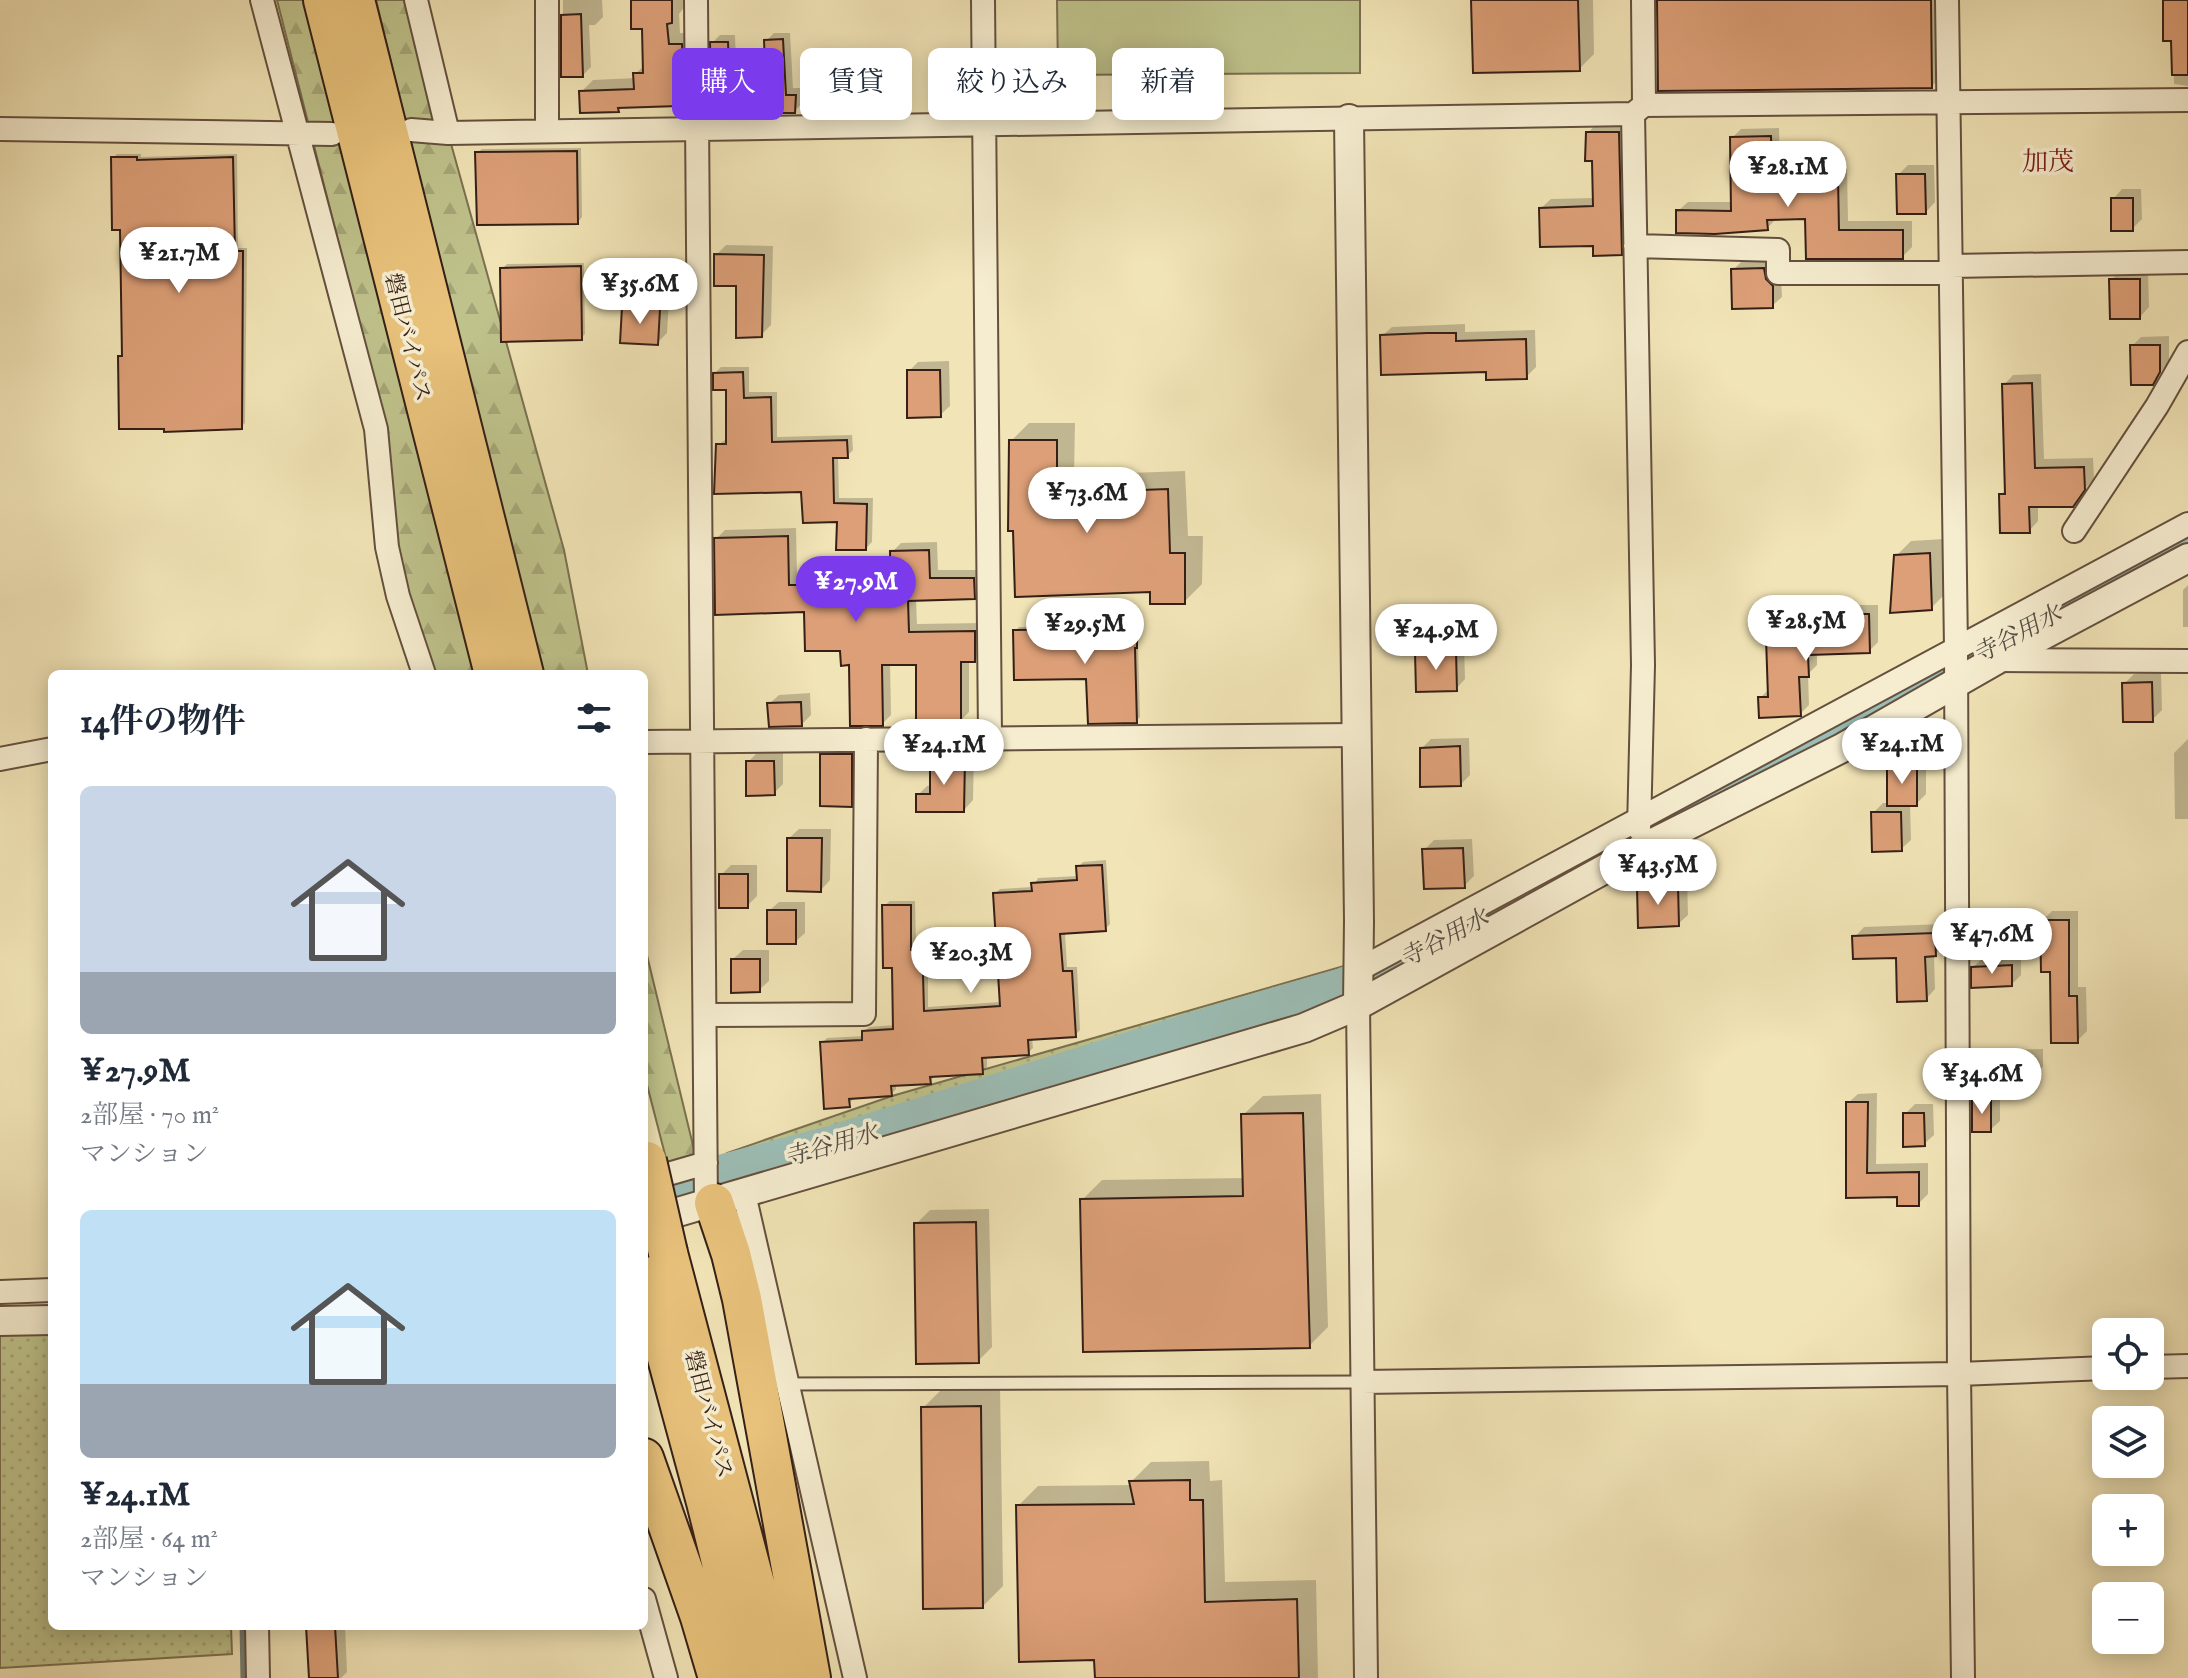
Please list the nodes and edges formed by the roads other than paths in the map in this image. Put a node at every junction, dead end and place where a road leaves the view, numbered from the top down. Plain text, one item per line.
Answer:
1 (262, 0) edge
2 (323, 0) edge
3 (355, 0) edge
4 (416, 0) edge
5 (547, 0) edge
6 (696, 0) edge
7 (983, 0) edge
8 (1643, 0) edge
9 (1947, 0) edge
10 (2188, 100) edge
11 (1947, 103) junction
12 (1638, 110) junction
13 (1349, 119) junction
14 (985, 124) junction
15 (0, 129) edge
16 (696, 129) junction
17 (411, 130) dead end
18 (547, 131) junction
19 (298, 133) junction
20 (448, 133) junction
21 (332, 134) dead end
22 (1635, 246) junction
23 (2188, 262) edge
24 (1951, 270) junction
25 (2188, 352) edge
26 (2188, 524) edge
27 (2074, 531) dead end
28 (2188, 558) edge
29 (1956, 650) junction
30 (1996, 660) junction
31 (2188, 661) edge
32 (423, 670) edge
33 (493, 670) edge
34 (523, 670) edge
35 (1956, 683) junction
36 (1357, 735) junction
37 (990, 736) junction
38 (866, 739) junction
39 (703, 741) junction
40 (648, 742) edge
41 (48, 750) edge
42 (0, 759) edge
43 (1640, 834) junction
44 (1358, 985) junction
45 (706, 1015) junction
46 (648, 1165) edge
47 (714, 1188) junction
48 (648, 1191) edge
49 (648, 1220) edge
50 (656, 1263) edge
51 (48, 1290) edge
52 (0, 1292) edge
53 (48, 1320) edge
54 (0, 1321) edge
55 (2188, 1366) edge
56 (2164, 1367) edge
57 (2092, 1369) edge
58 (1959, 1374) junction
59 (1362, 1382) junction
60 (787, 1384) junction
61 (648, 1469) edge
62 (648, 1613) edge
63 (257, 1630) edge
64 (258, 1678) edge
65 (666, 1678) edge
66 (718, 1678) edge
67 (750, 1678) edge
68 (780, 1678) edge
69 (811, 1678) edge
70 (855, 1678) edge
71 (1366, 1678) edge
72 (1963, 1678) edge

1 - 19 street
2 - 33 highway, 磐田バイパス
3 - 34 highway, 磐田バイパス
4 - 20 street
5 - 18 street
6 - 16 street
7 - 14 street
8 - 12 street
9 - 11 street
10 - 11 street
11 - 12 street
11 - 24 street
12 - 13 street
12 - 22 street
13 - 14 street
13 - 36 street
14 - 16 street
14 - 37 street
15 - 19 street
16 - 18 street
16 - 39 street
17 - 20 street
18 - 20 street
19 - 21 street
19 - 32 street
22 - 24 street
22 - 43 street
23 - 24 street
24 - 29 street
25 - 27 street
26 - 29 street
28 - 30 street
29 - 35 street
29 - 43 street
30 - 31 street
30 - 35 street
35 - 43 street
35 - 58 street
36 - 37 street
36 - 44 street
37 - 38 street
38 - 39 street
38 - 45 street
39 - 40 street
39 - 45 street
41 - 42 street
43 - 44 street
44 - 47 street
44 - 59 street
45 - 47 street
46 - 47 street
47 - 49 street
47 - 60 street
47 - 69 highway
48 - 50 highway, 磐田バイパス, bridge
50 - 67 highway, 磐田バイパス
50 - 68 highway, 磐田バイパス
51 - 52 street
53 - 54 street
55 - 56 street
57 - 58 street
58 - 59 street
58 - 72 street
59 - 60 lane
59 - 71 street
60 - 70 street
61 - 66 highway
62 - 65 street
63 - 64 street

